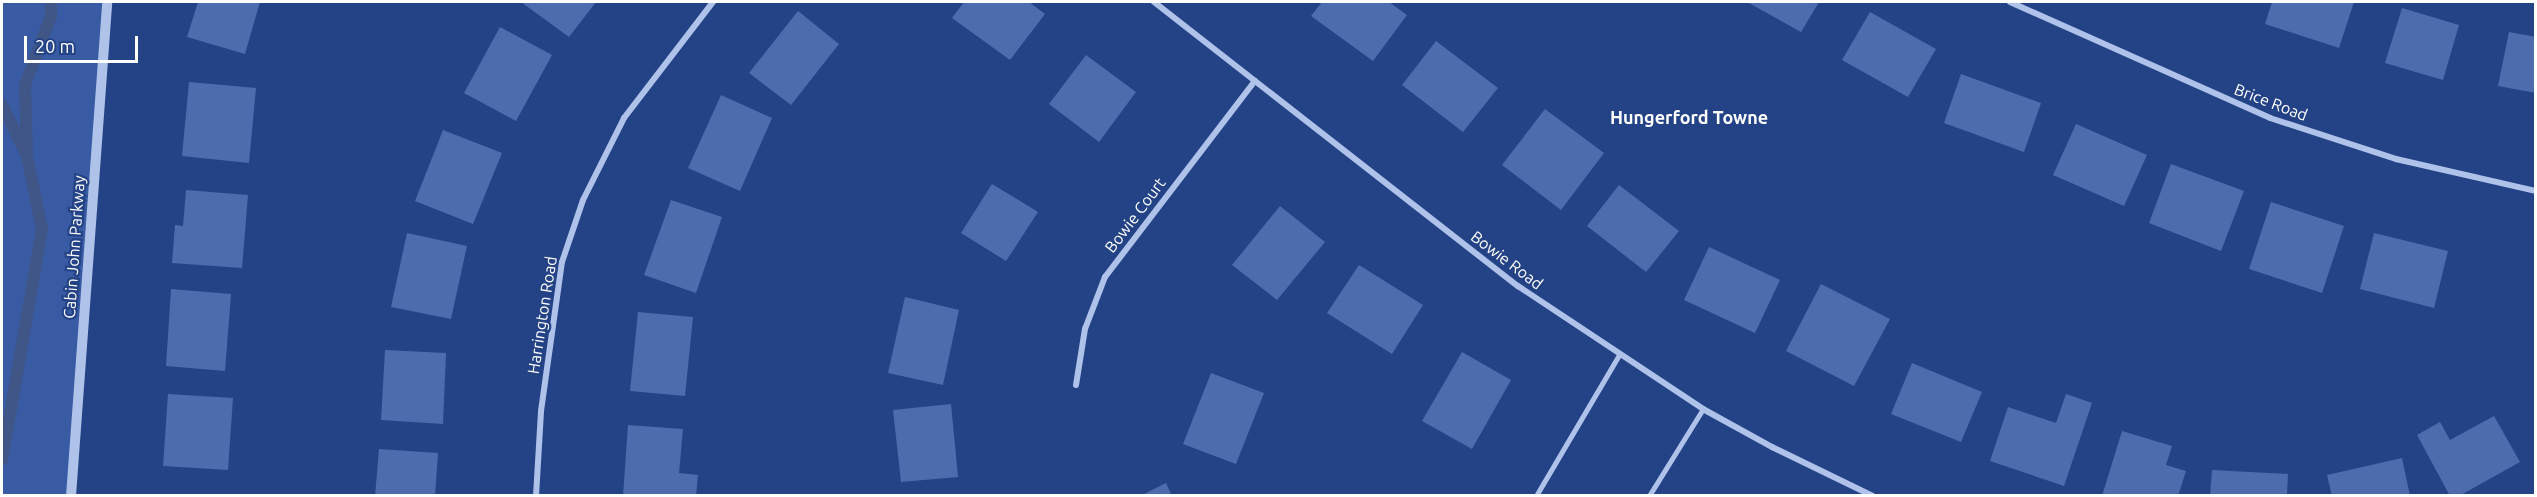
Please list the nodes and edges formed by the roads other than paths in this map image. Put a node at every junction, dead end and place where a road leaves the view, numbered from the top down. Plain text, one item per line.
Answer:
1 (107, 2) edge
2 (713, 2) edge
3 (1154, 2) edge
4 (2010, 2) edge
5 (1255, 81) junction
6 (2535, 191) edge
7 (1619, 355) junction
8 (1076, 385) dead end
9 (1703, 409) junction
10 (71, 495) edge
11 (536, 495) edge
12 (1536, 495) edge
13 (1649, 495) edge
14 (1873, 495) edge

1 - 10 street, Cabin John Parkway
2 - 11 street, Harrington Road
3 - 5 street, Bowie Road
4 - 6 street, Brice Road
5 - 7 street, Bowie Road
5 - 8 street, Bowie Court
7 - 9 street, Bowie Road
7 - 12 lane
9 - 13 lane
9 - 14 street, Bowie Road

